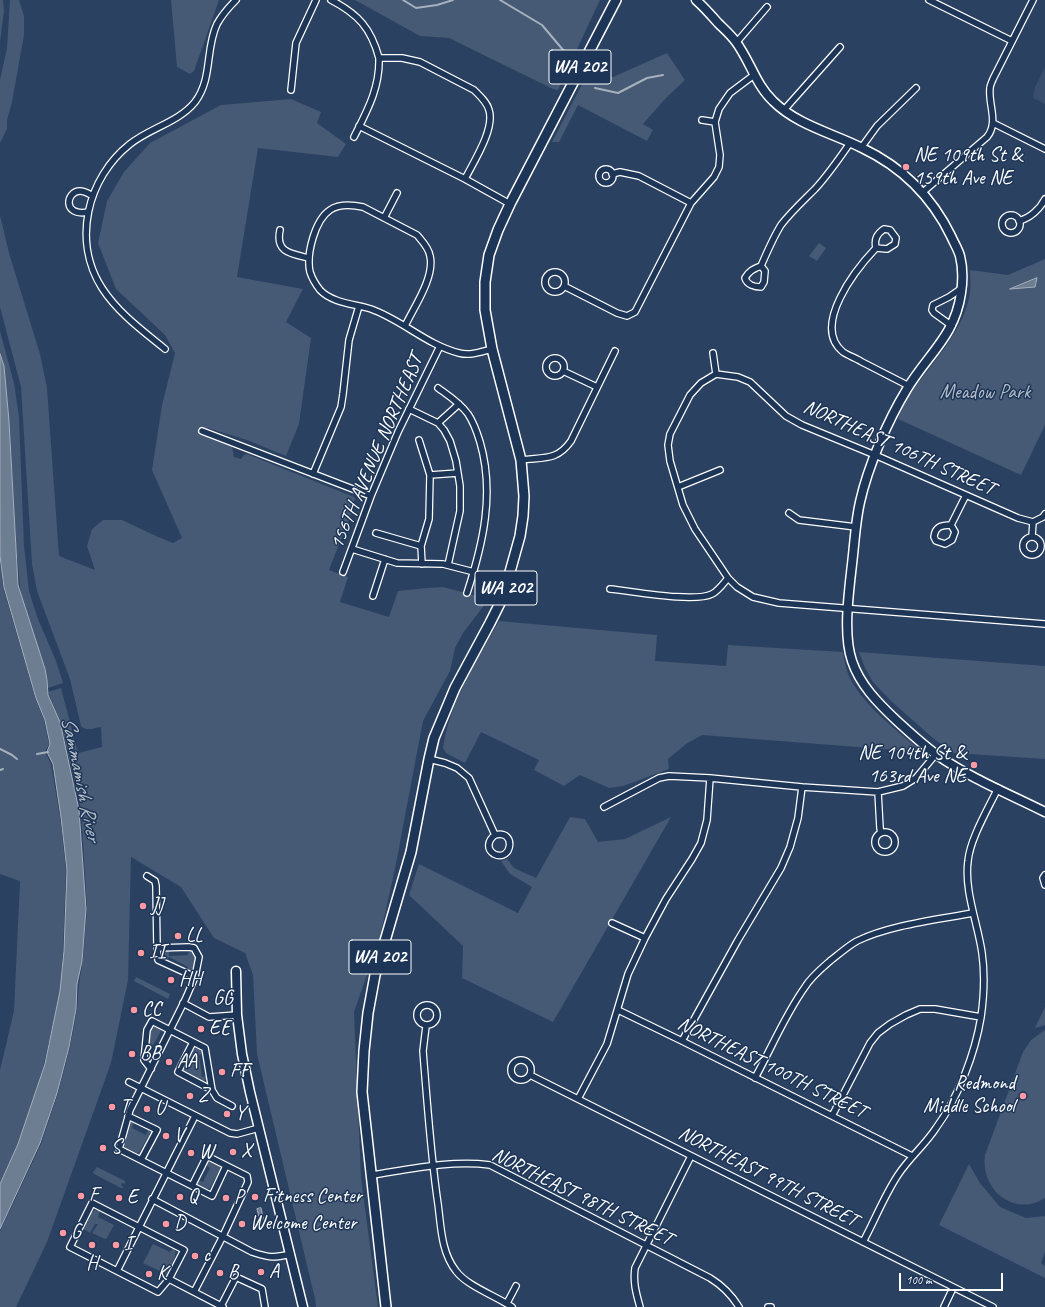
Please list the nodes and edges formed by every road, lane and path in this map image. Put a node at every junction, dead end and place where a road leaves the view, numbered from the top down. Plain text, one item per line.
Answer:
1 (236, 0) edge
2 (316, 0) edge
3 (331, 0) edge
4 (616, 0) edge
5 (696, 0) edge
6 (929, 0) edge
7 (1033, 0) edge
8 (767, 7) dead end
9 (1012, 42) junction
10 (736, 43) junction
11 (840, 47) dead end
12 (379, 58) junction
13 (754, 75) junction
14 (916, 88) dead end
15 (291, 90) dead end
16 (784, 110) junction
17 (702, 120) dead end
18 (715, 122) junction
19 (993, 123) junction
20 (359, 126) junction
21 (354, 137) dead end
22 (850, 143) junction
23 (862, 148) junction
24 (1045, 150) edge
25 (612, 174) dead end
26 (465, 179) junction
27 (923, 192) junction
28 (397, 193) dead end
29 (93, 196) junction
30 (1045, 199) edge
31 (691, 203) junction
32 (510, 204) junction
33 (88, 212) junction
34 (384, 218) junction
35 (1019, 221) dead end
36 (280, 230) dead end
37 (876, 248) dead end
38 (310, 258) junction
39 (761, 266) dead end
40 (564, 286) dead end
41 (962, 288) junction
42 (359, 306) junction
43 (404, 326) junction
44 (952, 326) junction
45 (440, 346) junction
46 (165, 349) dead end
47 (492, 349) junction
48 (615, 351) dead end
49 (713, 352) dead end
50 (563, 371) dead end
51 (716, 374) junction
52 (909, 386) junction
53 (597, 387) junction
54 (438, 388) dead end
55 (459, 404) junction
56 (410, 409) junction
57 (438, 423) junction
58 (202, 431) dead end
59 (419, 440) dead end
60 (875, 455) junction
61 (521, 460) junction
62 (720, 470) dead end
63 (458, 473) junction
64 (313, 474) junction
65 (430, 475) junction
66 (678, 487) junction
67 (966, 495) junction
68 (371, 496) junction
69 (789, 514) dead end
70 (1045, 514) edge
71 (1032, 522) junction
72 (951, 525) dead end
73 (856, 527) junction
74 (376, 533) dead end
75 (1032, 536) dead end
76 (422, 546) junction
77 (352, 549) junction
78 (385, 560) junction
79 (422, 564) junction
80 (448, 565) junction
81 (343, 572) dead end
82 (474, 572) junction
83 (728, 578) junction
84 (610, 589) dead end
85 (468, 593) dead end
86 (373, 596) dead end
87 (848, 610) junction
88 (1045, 624) edge
89 (936, 754) junction
90 (429, 759) junction
91 (710, 778) junction
92 (802, 787) junction
93 (998, 788) junction
94 (878, 792) junction
95 (604, 807) dead end
96 (1045, 812) edge
97 (881, 833) dead end
98 (495, 835) dead end
99 (1045, 875) edge
100 (147, 876) dead end
101 (1045, 885) edge
102 (973, 913) junction
103 (612, 923) dead end
104 (645, 938) junction
105 (157, 948) junction
106 (236, 971) dead end
107 (195, 977) junction
108 (183, 1003) junction
109 (618, 1010) junction
110 (237, 1015) junction
111 (981, 1017) junction
112 (426, 1026) dead end
113 (170, 1030) junction
114 (682, 1041) junction
115 (193, 1042) junction
116 (151, 1068) junction
117 (530, 1075) dead end
118 (756, 1078) junction
119 (129, 1082) dead end
120 (140, 1088) junction
121 (212, 1090) junction
122 (578, 1099) junction
123 (232, 1106) dead end
124 (128, 1116) junction
125 (195, 1116) junction
126 (832, 1116) junction
127 (259, 1128) junction
128 (690, 1156) junction
129 (912, 1156) junction
130 (141, 1160) junction
131 (432, 1165) junction
132 (226, 1166) junction
133 (165, 1172) junction
134 (372, 1174) junction
135 (192, 1186) junction
136 (152, 1199) junction
137 (139, 1227) junction
138 (223, 1236) junction
139 (864, 1242) junction
140 (645, 1245) junction
141 (291, 1254) junction
142 (116, 1271) junction
143 (168, 1279) junction
144 (516, 1286) dead end
145 (954, 1288) junction
146 (194, 1292) junction
147 (507, 1303) junction
148 (222, 1306) edge
149 (265, 1307) edge
150 (303, 1307) edge
151 (386, 1307) edge
152 (512, 1307) edge
153 (640, 1307) edge
154 (738, 1307) edge
155 (768, 1307) edge
156 (771, 1307) edge
157 (944, 1307) edge
158 (993, 1307) edge

1 - 29 street
2 - 15 street
3 - 12 street
4 - 32 main road, WA 202
5 - 10 street
6 - 9 street
7 - 9 street
8 - 10 street
9 - 19 street
10 - 13 street
11 - 16 street
12 - 20 street
12 - 26 street
13 - 16 street
13 - 18 street
14 - 23 street
16 - 22 street
17 - 18 street
18 - 31 street
19 - 24 street
19 - 27 street
20 - 21 street
20 - 26 street
22 - 23 street
22 - 39 street
23 - 27 street
25 - 31 street
26 - 32 street
27 - 41 street
28 - 34 street
29 - 33 street
29 - 33 street
30 - 35 street
31 - 40 street
32 - 47 main road, WA 202
33 - 46 street
34 - 38 street
34 - 43 street
36 - 38 street
37 - 52 street
38 - 42 street
41 - 44 street
41 - 44 street
42 - 43 street
42 - 64 street
43 - 45 street
44 - 52 street
45 - 47 street
45 - 56 street, 156TH AVENUE NORTHEAST
47 - 61 main road, WA 202
48 - 53 street
49 - 51 street
50 - 53 street
51 - 60 street, NORTHEAST 106TH STREET
51 - 66 street
52 - 60 street
53 - 61 street
54 - 55 street
55 - 57 street
55 - 82 street
56 - 57 street
56 - 68 street, 156TH AVENUE NORTHEAST
57 - 63 street
58 - 64 street
59 - 65 street
60 - 67 street, NORTHEAST 106TH STREET
60 - 73 street
61 - 90 main road, WA 202
62 - 66 street
63 - 65 street
63 - 80 street
64 - 68 street
65 - 76 street
66 - 83 street
67 - 71 street, NORTHEAST 106TH STREET
67 - 72 street
68 - 77 street, 156TH AVENUE NORTHEAST
69 - 73 street
70 - 71 street
71 - 75 street
73 - 87 street
74 - 76 street
76 - 79 street
77 - 78 street
77 - 81 street, 156TH AVENUE NORTHEAST
78 - 79 street
78 - 86 street
79 - 80 street
80 - 82 street
82 - 85 street
83 - 84 street
83 - 87 street
87 - 88 street
87 - 89 street
89 - 93 street
89 - 94 street
90 - 98 street
90 - 134 main road, WA 202
91 - 92 street
91 - 95 street
91 - 104 street
92 - 94 street
92 - 114 street
93 - 96 street
93 - 102 street
94 - 97 street
99 - 101 street
100 - 105 street
102 - 111 street
102 - 118 street
103 - 104 street
104 - 109 street
105 - 107 street
105 - 107 street
106 - 110 street
107 - 108 street
108 - 110 street
108 - 113 street
109 - 114 street, NORTHEAST 100TH STREET
109 - 122 street
110 - 127 street
111 - 126 street
111 - 129 street
112 - 131 street
113 - 115 street
113 - 116 street
113 - 116 street
114 - 118 street, NORTHEAST 100TH STREET
115 - 121 street
115 - 121 street
116 - 120 street
117 - 122 street, NORTHEAST 99TH STREET
118 - 126 street, NORTHEAST 100TH STREET
119 - 120 street
120 - 124 street
120 - 125 street
121 - 123 street
122 - 128 street, NORTHEAST 99TH STREET
124 - 130 street
124 - 130 street
125 - 127 street
125 - 133 street
126 - 129 street, NORTHEAST 100TH STREET
127 - 141 street
128 - 139 street, NORTHEAST 99TH STREET
128 - 140 street
129 - 139 street
130 - 133 street
131 - 134 street, NORTHEAST 98TH STREET
131 - 140 street, NORTHEAST 98TH STREET
131 - 147 street
132 - 135 street
132 - 135 street
132 - 138 street
133 - 135 street
133 - 136 street
134 - 151 main road, WA 202
136 - 137 street
136 - 138 street
137 - 142 street
137 - 142 street
137 - 143 street
138 - 141 street
138 - 146 street
139 - 145 street, NORTHEAST 99TH STREET
140 - 153 street
140 - 154 street, NORTHEAST 98TH STREET
141 - 150 street
142 - 143 street
143 - 146 street
144 - 147 street
145 - 157 street
145 - 158 street, NORTHEAST 99TH STREET
146 - 148 street
147 - 152 street
148 - 149 street
155 - 156 street

